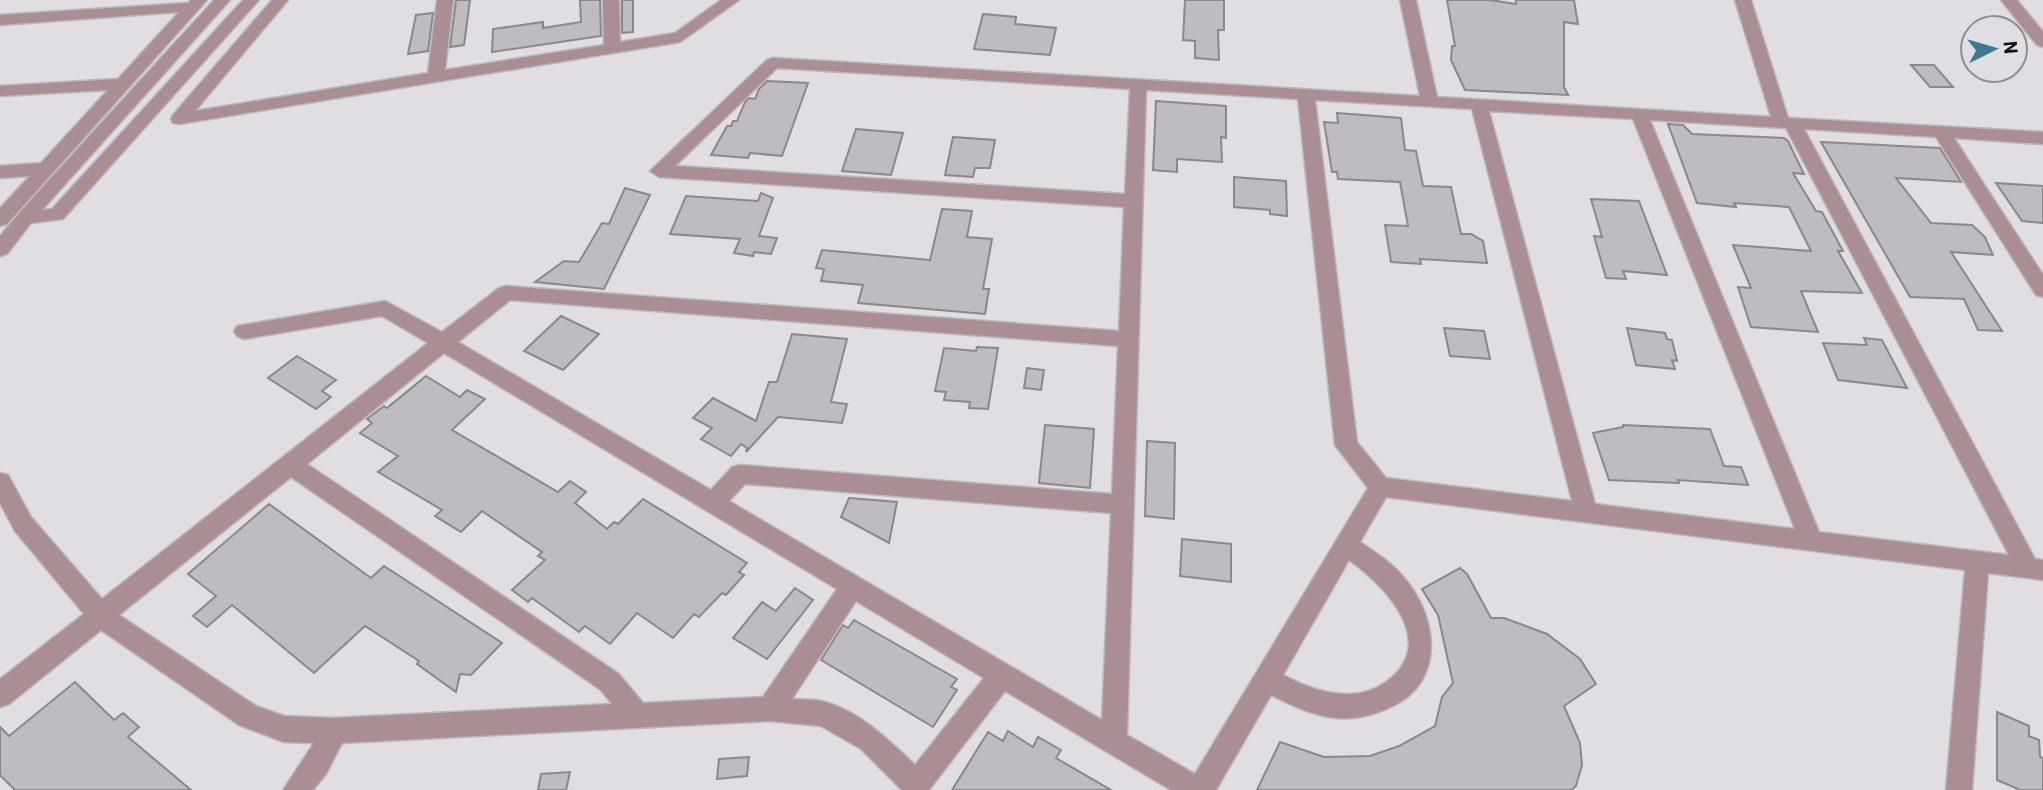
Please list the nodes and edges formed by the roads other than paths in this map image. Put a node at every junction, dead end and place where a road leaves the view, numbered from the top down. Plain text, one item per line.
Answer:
1 (222, 0) edge
2 (251, 0) edge
3 (280, 0) edge
4 (444, 0) edge
5 (611, 0) edge
6 (731, 0) edge
7 (1408, 0) edge
8 (1743, 0) edge
9 (2009, 0) edge
10 (196, 4) edge
11 (0, 20) edge
12 (2043, 42) edge
13 (612, 48) junction
14 (436, 77) junction
15 (123, 83) junction
16 (1138, 84) junction
17 (0, 91) edge
18 (1306, 94) junction
19 (1430, 102) junction
20 (1479, 105) junction
21 (1639, 114) junction
22 (1787, 123) junction
23 (1941, 132) junction
24 (2043, 138) edge
25 (46, 169) junction
26 (0, 172) edge
27 (1134, 201) junction
28 (26, 217) junction
29 (0, 219) edge
30 (0, 249) edge
31 (2043, 289) edge
32 (244, 331) dead end
33 (1128, 339) junction
34 (443, 342) junction
35 (289, 464) junction
36 (0, 482) edge
37 (1380, 487) junction
38 (713, 503) junction
39 (1121, 504) junction
40 (1586, 513) junction
41 (1811, 541) junction
42 (1346, 545) junction
43 (1977, 562) junction
44 (2035, 569) edge
45 (853, 586) junction
46 (100, 616) junction
47 (1002, 675) junction
48 (1266, 680) junction
49 (0, 695) edge
50 (770, 709) junction
51 (636, 714) junction
52 (334, 731) junction
53 (1114, 741) junction
54 (916, 788) edge
55 (296, 790) edge
56 (1198, 790) edge
57 (1959, 790) edge

1 - 28 street
2 - 28 street
3 - 14 street
4 - 14 street
5 - 13 street
6 - 13 street
7 - 19 street
8 - 22 street
9 - 12 street
10 - 11 street
10 - 15 street
13 - 14 street
15 - 17 street
15 - 25 street
16 - 18 street
16 - 27 street
16 - 27 street
18 - 19 street
18 - 37 street
19 - 20 street
20 - 21 street
20 - 40 street
21 - 22 street
21 - 41 street
22 - 23 street
22 - 44 street
23 - 24 street
23 - 31 street
25 - 26 street
25 - 29 street
27 - 33 street
28 - 30 street
32 - 34 street
33 - 34 street
33 - 39 street
34 - 35 street
34 - 38 street
35 - 46 street
35 - 51 street
36 - 46 street
37 - 40 street
37 - 42 street
38 - 39 street
38 - 45 street
39 - 53 street
40 - 41 street
41 - 43 street
42 - 48 street
42 - 48 street
43 - 44 street
43 - 57 street
45 - 47 street
45 - 50 street
46 - 49 street
46 - 52 street
47 - 53 street
47 - 54 street
48 - 56 street
50 - 51 street
50 - 54 street
51 - 52 street
52 - 55 street
53 - 56 street

